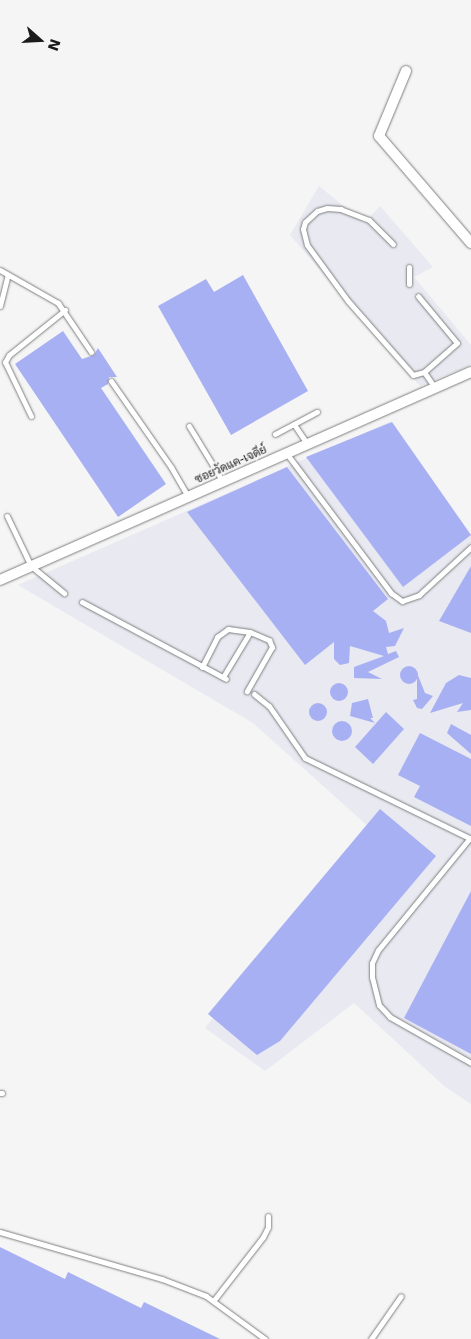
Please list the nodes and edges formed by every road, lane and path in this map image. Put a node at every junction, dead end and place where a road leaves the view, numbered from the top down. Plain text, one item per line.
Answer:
1 (406, 71) dead end
2 (471, 243) edge
3 (393, 244) dead end
4 (409, 267) dead end
5 (0, 270) edge
6 (8, 275) junction
7 (409, 284) dead end
8 (418, 296) dead end
9 (0, 306) edge
10 (65, 310) junction
11 (91, 352) dead end
12 (424, 372) junction
13 (470, 375) edge
14 (112, 381) dead end
15 (436, 390) junction
16 (317, 412) dead end
17 (31, 416) dead end
18 (294, 424) junction
19 (189, 426) dead end
20 (275, 434) dead end
21 (308, 445) junction
22 (287, 454) junction
23 (223, 482) junction
24 (188, 498) junction
25 (7, 516) dead end
26 (471, 547) edge
27 (31, 566) junction
28 (0, 580) edge
29 (64, 593) dead end
30 (82, 602) dead end
31 (250, 632) junction
32 (202, 667) junction
33 (247, 691) dead end
34 (254, 694) dead end
35 (470, 839) edge
36 (471, 1063) edge
37 (268, 1216) dead end
38 (0, 1232) edge
39 (401, 1296) dead end
40 (214, 1300) junction
41 (264, 1339) edge
42 (371, 1339) edge

1 - 2 street
3 - 12 lane
4 - 7 lane
5 - 6 lane
6 - 9 lane
6 - 10 lane
8 - 12 lane
10 - 11 lane
10 - 17 lane
12 - 15 lane
13 - 15 street, ซอยวัดแค-เจดีย์
14 - 24 lane
15 - 21 street, ซอยวัดแค-เจดีย์
16 - 18 lane
18 - 20 lane
18 - 21 lane
19 - 23 lane
21 - 22 street, ซอยวัดแค-เจดีย์
22 - 23 street, ซอยวัดแค-เจดีย์
22 - 26 lane
23 - 24 street, ซอยวัดแค-เจดีย์
24 - 27 street, ซอยวัดแค-เจดีย์
25 - 27 lane
27 - 28 street, ซอยวัดแค-เจดีย์
27 - 29 lane
30 - 32 lane
31 - 32 lane
31 - 32 lane
31 - 33 lane
34 - 35 lane
35 - 36 lane
37 - 40 lane
38 - 40 lane
39 - 42 lane
40 - 41 lane

